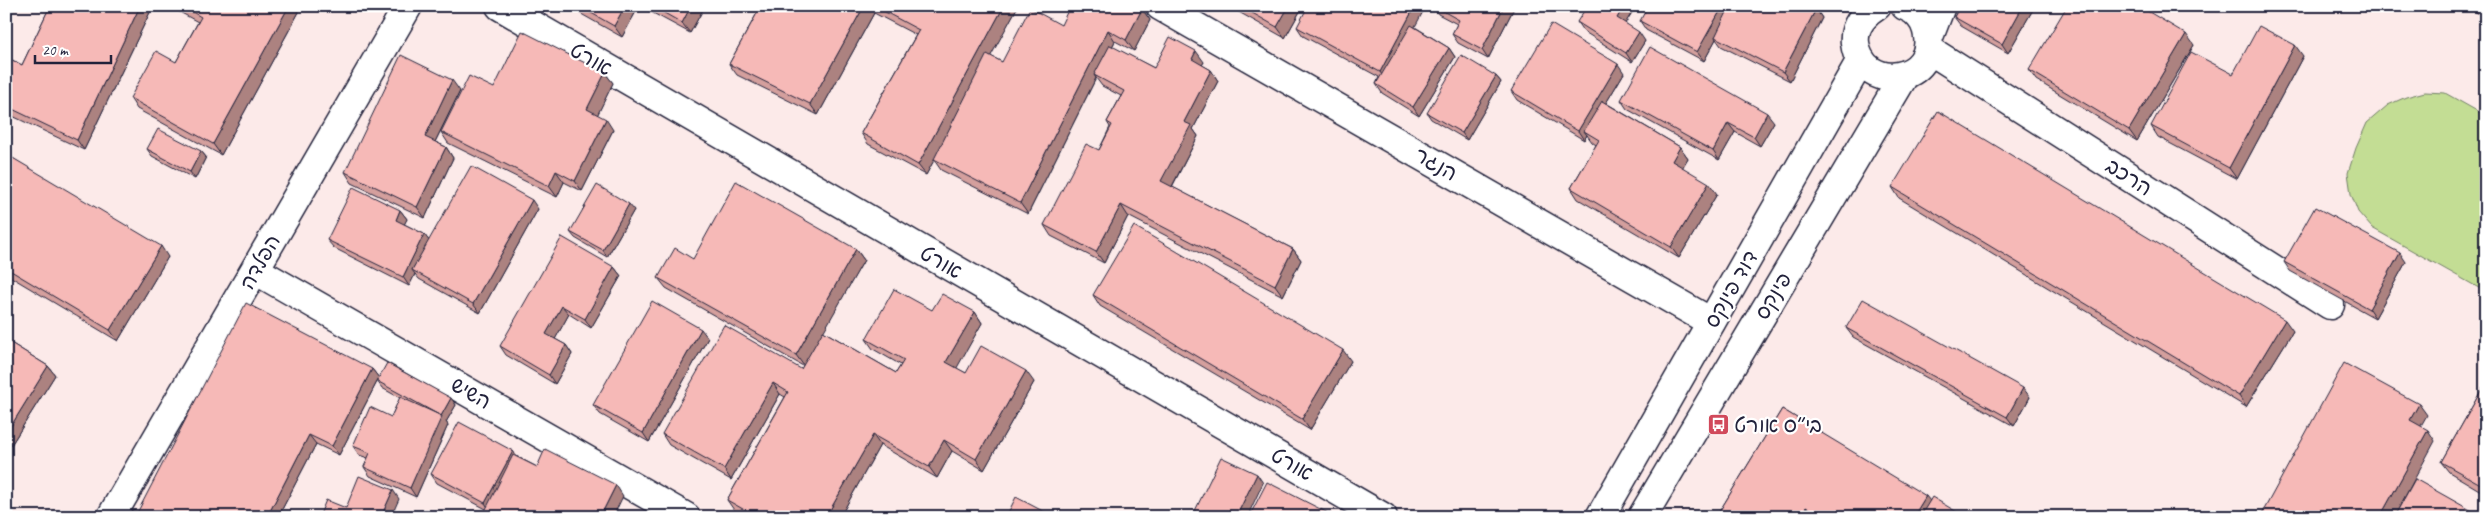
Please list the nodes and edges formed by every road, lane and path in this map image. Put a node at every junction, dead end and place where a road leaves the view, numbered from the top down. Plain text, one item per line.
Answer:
1 (408, 6) edge
2 (500, 6) edge
3 (1160, 6) edge
4 (1877, 6) edge
5 (1905, 6) edge
6 (1941, 6) edge
7 (1929, 43) junction
8 (1861, 60) junction
9 (1904, 76) junction
10 (255, 270) junction
11 (2330, 305) edge
12 (1712, 322) junction
13 (111, 517) edge
14 (686, 517) edge
15 (1383, 517) edge
16 (1600, 517) edge
17 (1642, 517) edge

1 - 10 street, הפלדה
2 - 15 street, אורט
3 - 12 street, הנגר
4 - 8 street
5 - 7 street
6 - 7 street
7 - 9 street
7 - 11 street, הרכב
8 - 9 street
8 - 12 street, דוד פינקס
9 - 17 street, פינקס
10 - 13 street, הפלדה
10 - 14 street, השיש
12 - 16 street, דוד פינקס

